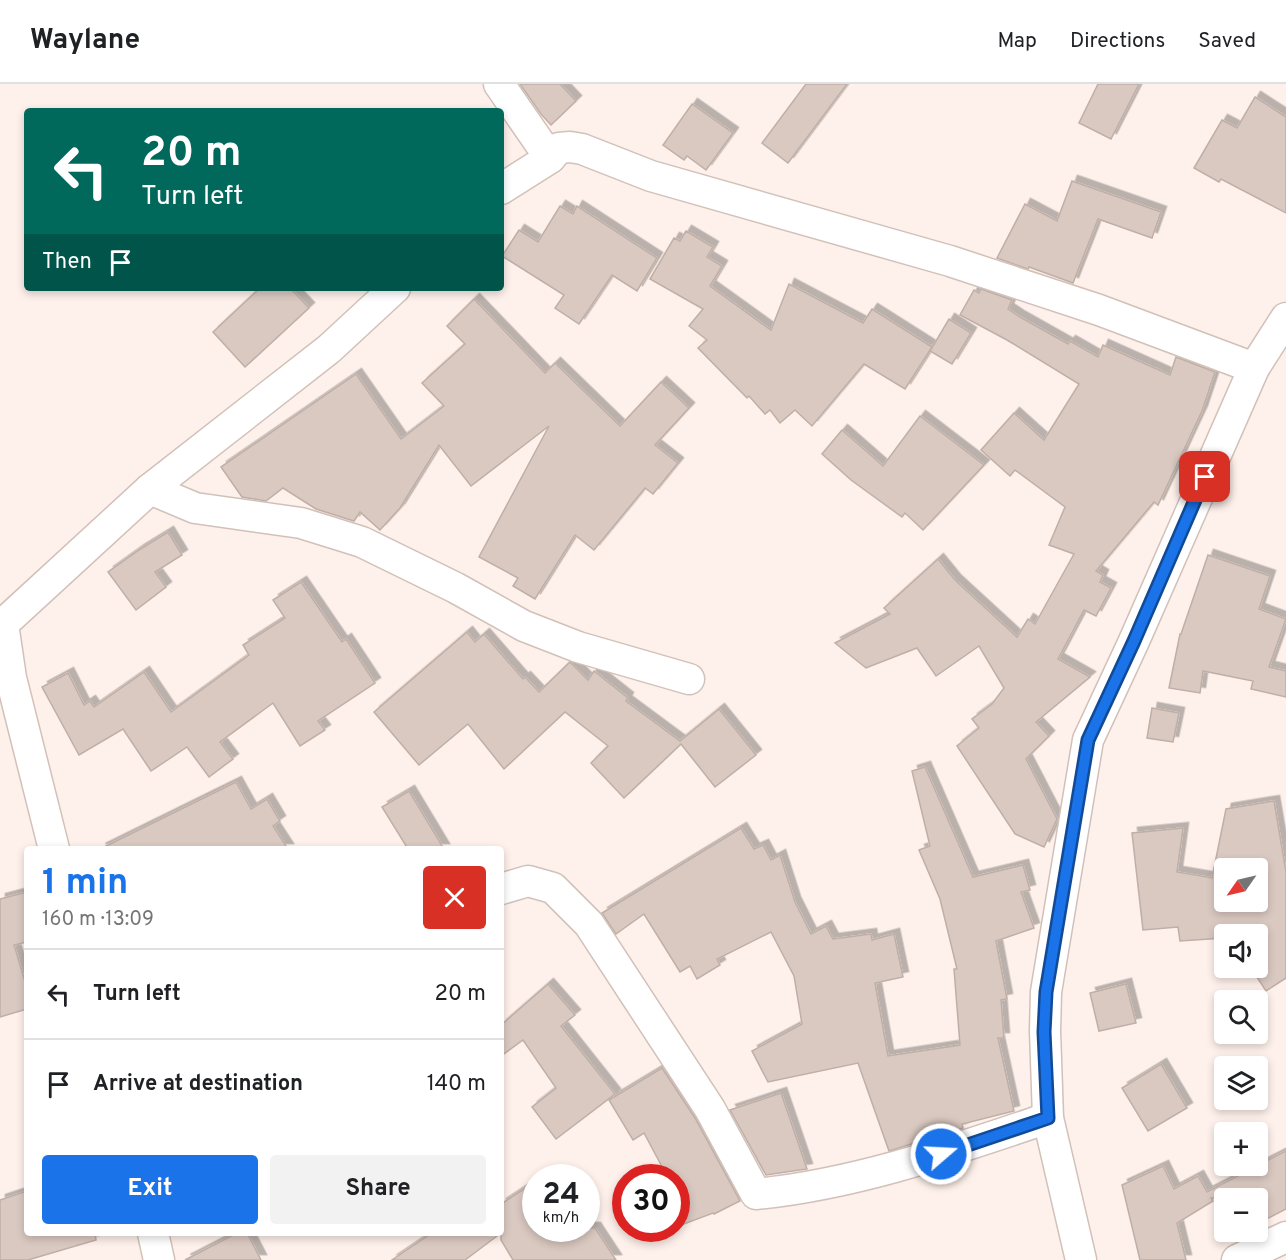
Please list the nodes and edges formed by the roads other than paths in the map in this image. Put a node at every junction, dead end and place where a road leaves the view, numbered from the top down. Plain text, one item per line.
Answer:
1 (499, 84) edge
2 (550, 158) junction
3 (504, 187) edge
4 (392, 291) edge
5 (1286, 318) edge
6 (1254, 368) junction
7 (150, 489) junction
8 (1, 625) edge
9 (689, 678) dead end
10 (53, 846) edge
11 (504, 888) edge
12 (1048, 1118) junction
13 (154, 1236) edge
14 (1286, 1237) edge
15 (159, 1260) edge
16 (1081, 1260) edge
17 (1237, 1260) edge

1 - 2 street
2 - 3 street
2 - 6 street
4 - 7 street
5 - 6 street
6 - 12 street
7 - 8 street
7 - 9 street
8 - 10 street
11 - 12 street
12 - 16 street
13 - 15 street
14 - 17 street

